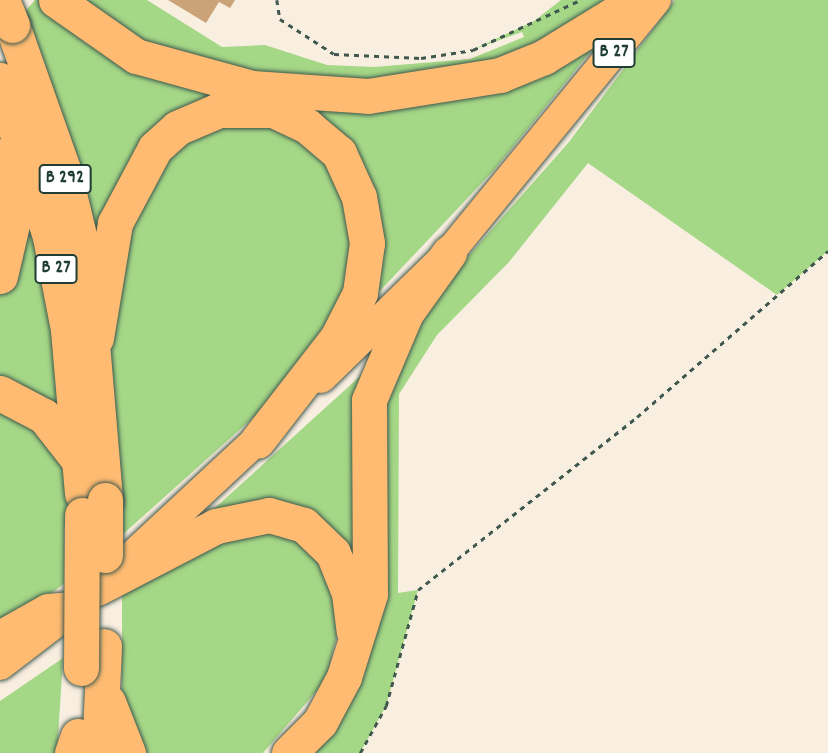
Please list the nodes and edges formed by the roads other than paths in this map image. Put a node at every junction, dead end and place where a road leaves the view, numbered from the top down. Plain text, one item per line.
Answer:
1 (56, 0) edge
2 (637, 0) edge
3 (656, 0) edge
4 (7, 13) edge
5 (0, 80) edge
6 (449, 253) junction
7 (0, 276) edge
8 (96, 338) junction
9 (0, 393) edge
10 (257, 441) junction
11 (81, 463) junction
12 (94, 508) junction
13 (85, 599) junction
14 (0, 638) edge
15 (356, 641) junction
16 (96, 662) junction
17 (0, 665) edge
18 (81, 749) edge
19 (128, 753) edge
20 (289, 753) edge

1 - 2 highway
3 - 6 main road, B 27
4 - 8 highway, B 292
5 - 7 highway
5 - 11 highway, B 27
6 - 10 main road, B 27
6 - 15 highway
8 - 10 highway
8 - 12 highway, B 292
9 - 11 highway
10 - 13 main road, B 27
11 - 12 highway, B 27
12 - 16 highway, B 27, bridge
13 - 14 highway
13 - 15 highway
13 - 17 main road, B 27
15 - 20 highway
16 - 18 highway, B 27
16 - 19 highway

